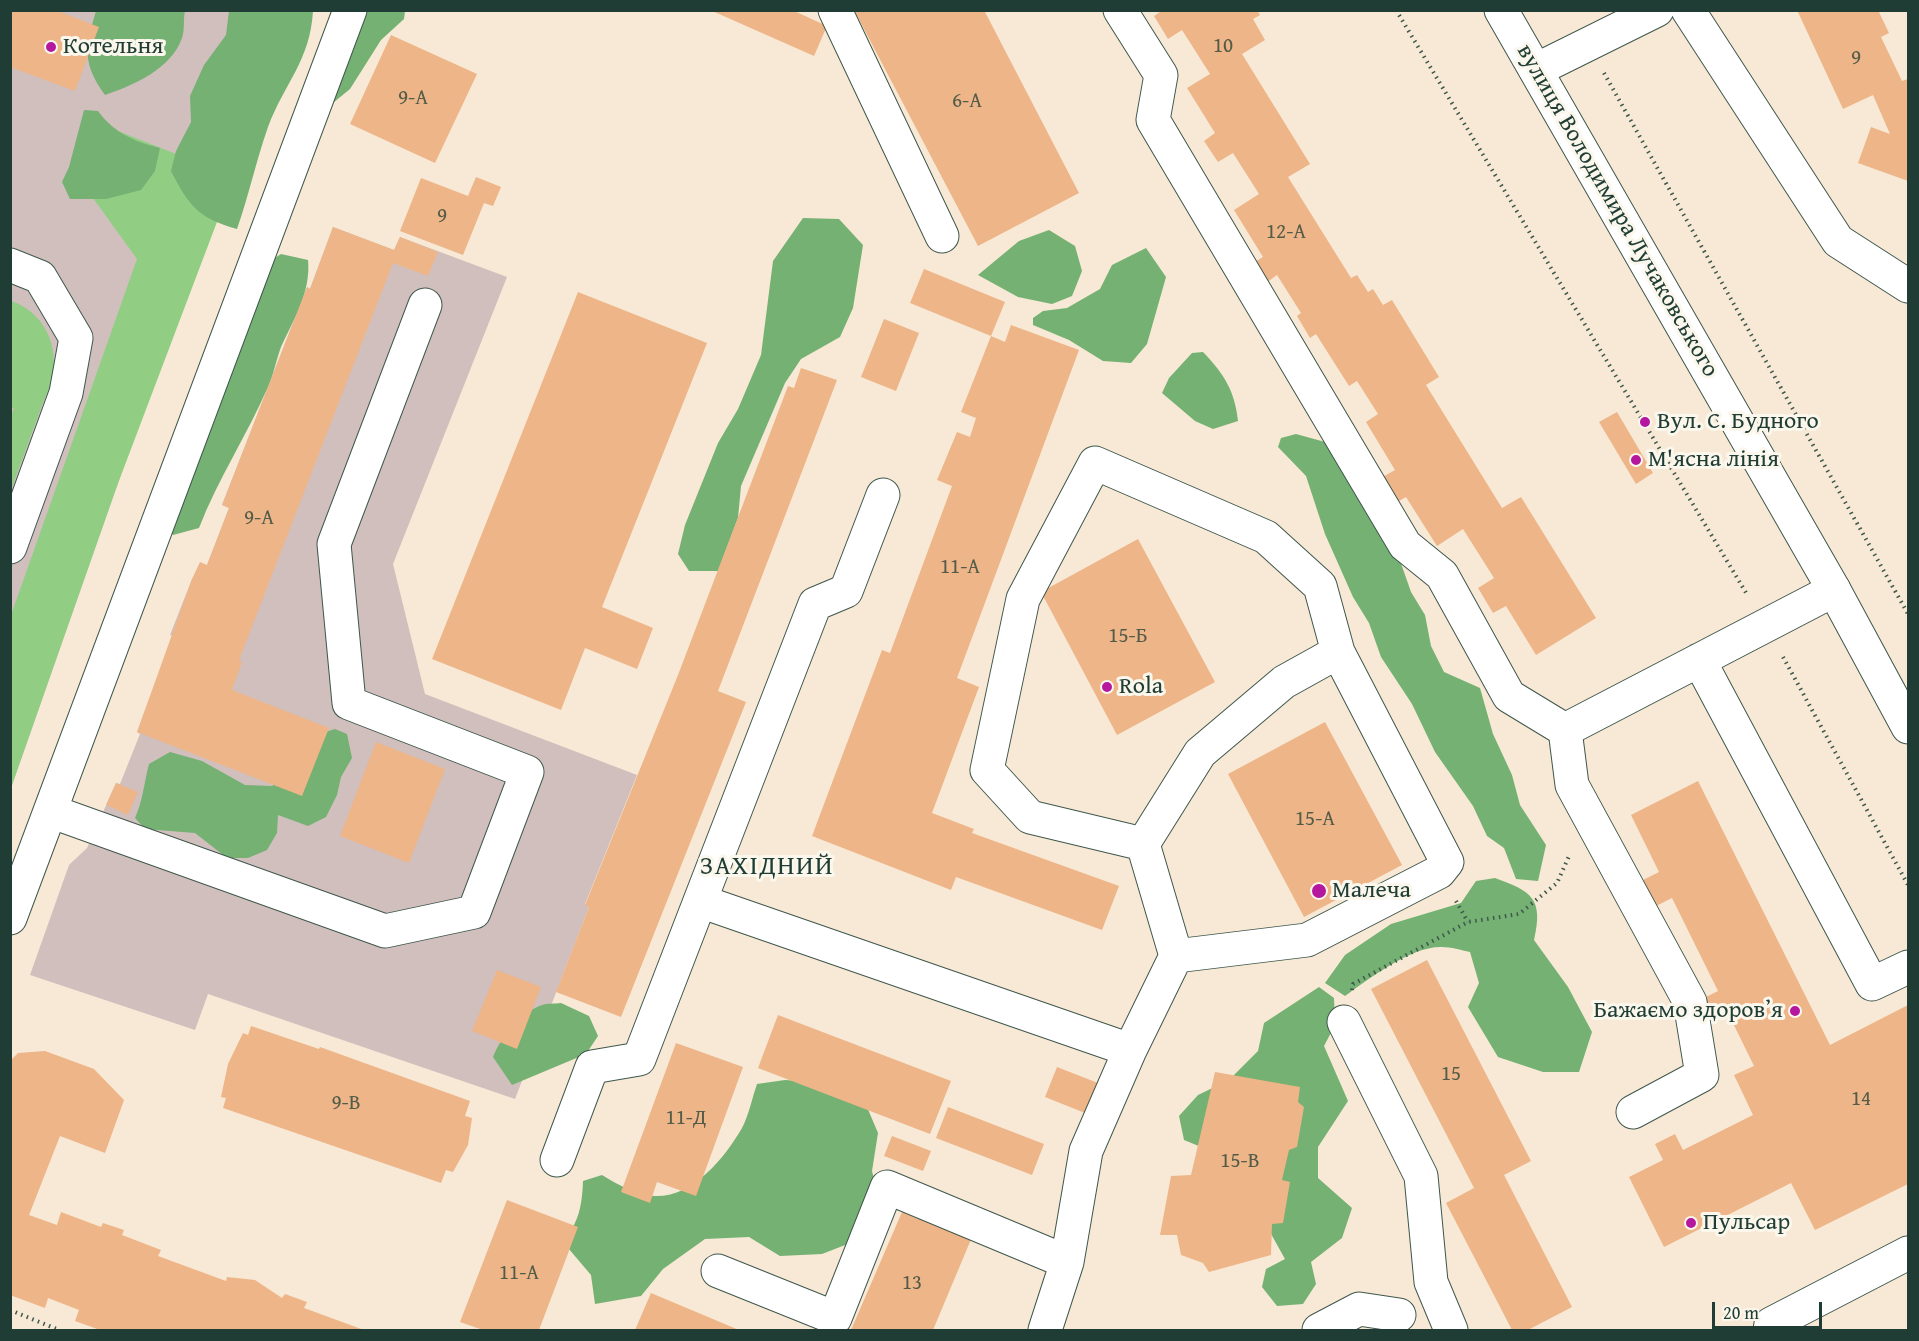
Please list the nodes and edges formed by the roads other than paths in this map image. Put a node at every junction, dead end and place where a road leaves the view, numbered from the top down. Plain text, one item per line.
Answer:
1 (350, 10) edge
2 (835, 10) edge
3 (1120, 10) edge
4 (1501, 10) edge
5 (1657, 10) edge
6 (1688, 10) edge
7 (1536, 70) junction
8 (942, 236) dead end
9 (10, 265) edge
10 (1908, 286) edge
11 (425, 305) dead end
12 (883, 495) dead end
13 (10, 547) edge
14 (1834, 590) junction
15 (1338, 652) junction
16 (1699, 660) junction
17 (1908, 727) edge
18 (1565, 730) junction
19 (50, 812) junction
20 (1143, 843) junction
21 (700, 901) junction
22 (10, 918) edge
23 (1176, 956) junction
24 (1908, 967) edge
25 (1344, 1022) road end
26 (1130, 1050) junction
27 (1633, 1113) dead end
28 (557, 1161) dead end
29 (1908, 1253) edge
30 (1067, 1262) junction
31 (718, 1270) dead end
32 (1399, 1315) dead end
33 (1046, 1330) edge
34 (1318, 1330) edge
35 (1451, 1330) edge
36 (1770, 1330) edge

1 - 19 main road
2 - 8 main road
3 - 18 main road
4 - 7 main road, вулиця Володимира Лучаковського
5 - 7 main road
6 - 10 main road
7 - 14 main road, вулиця Володимира Лучаковського
9 - 13 main road
11 - 19 main road
12 - 21 main road
14 - 16 main road
14 - 17 main road, вулиця Володимира Лучаковського
15 - 20 main road
15 - 20 main road
15 - 23 main road
16 - 18 main road
16 - 24 main road
18 - 27 main road
19 - 22 main road
20 - 23 main road
21 - 26 main road
21 - 28 main road
23 - 26 main road
25 - 35 main road
26 - 30 main road
29 - 36 main road
30 - 31 main road
30 - 33 main road
32 - 34 main road

